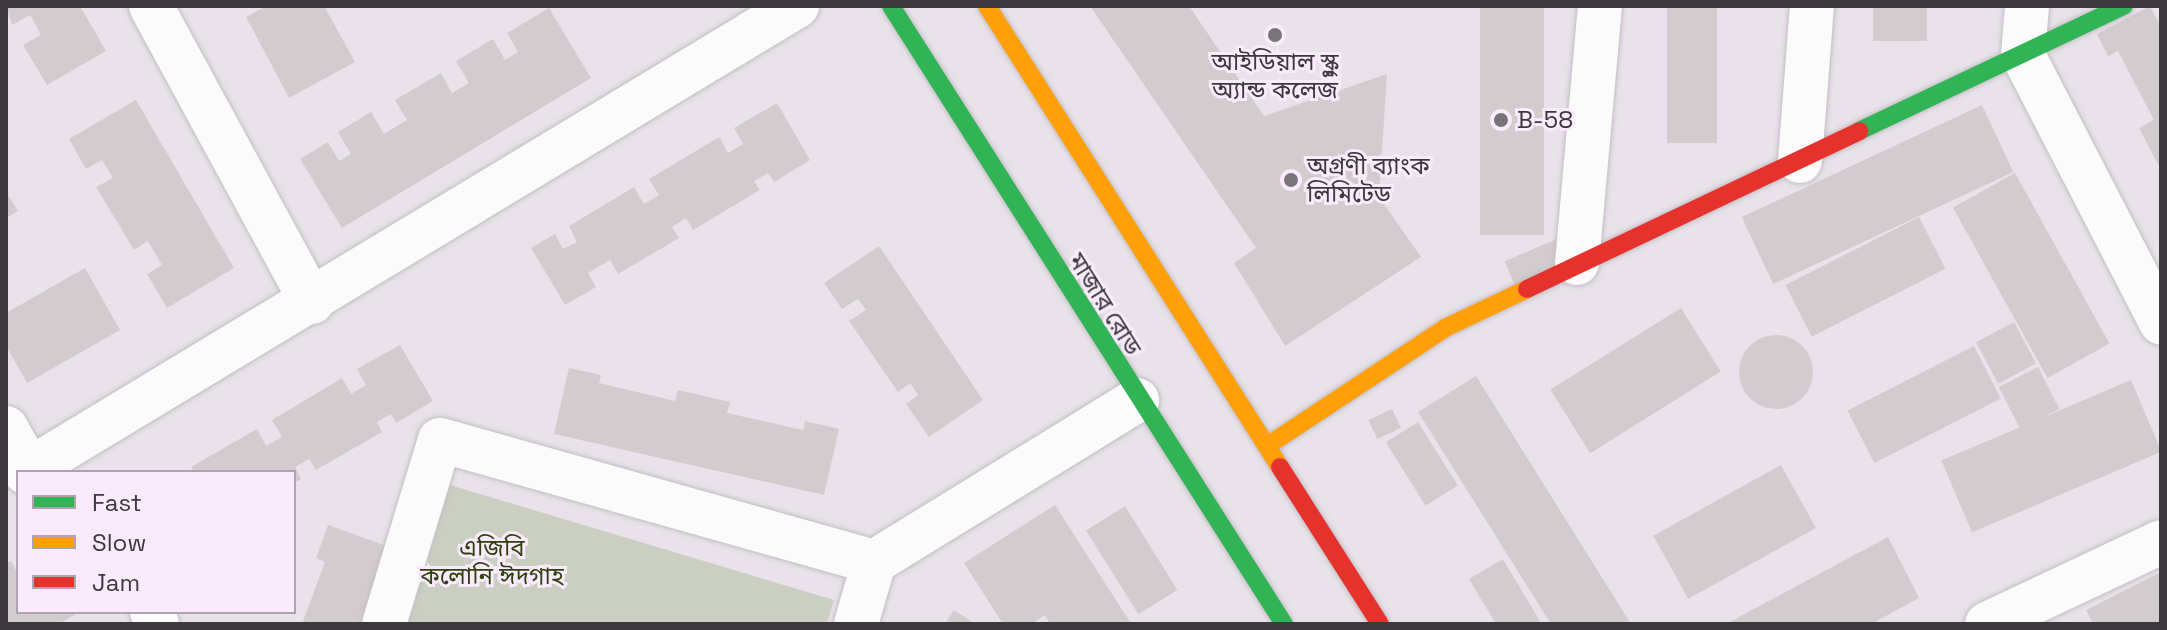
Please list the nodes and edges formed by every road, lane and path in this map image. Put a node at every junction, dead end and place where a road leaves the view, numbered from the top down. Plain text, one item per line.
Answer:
1 (151, 6) edge
2 (797, 6) edge
3 (891, 6) edge
4 (987, 6) edge
5 (1600, 6) edge
6 (1812, 6) edge
7 (2027, 6) edge
8 (2124, 6) edge
9 (2023, 55) junction
10 (1800, 161) junction
11 (1577, 263) junction
12 (312, 302) junction
13 (2161, 322) edge
14 (1137, 400) junction
15 (6, 428) edge
16 (1267, 446) junction
17 (79, 458) edge
18 (19, 470) edge
19 (37, 470) edge
20 (2161, 542) edge
21 (874, 562) junction
22 (384, 624) edge
23 (856, 624) edge
24 (1284, 624) edge
25 (1380, 624) edge
26 (1987, 624) edge

1 - 12 street
2 - 12 street
3 - 14 main road, মাজার রোড
4 - 16 main road
5 - 11 street
6 - 10 street
7 - 9 street
8 - 9 main road
9 - 10 main road
9 - 13 street
10 - 11 main road
11 - 16 main road
12 - 17 street
14 - 21 street
14 - 24 main road, মাজার রোড
15 - 18 street
16 - 25 main road
17 - 19 street
20 - 26 street
21 - 22 street
21 - 23 street

